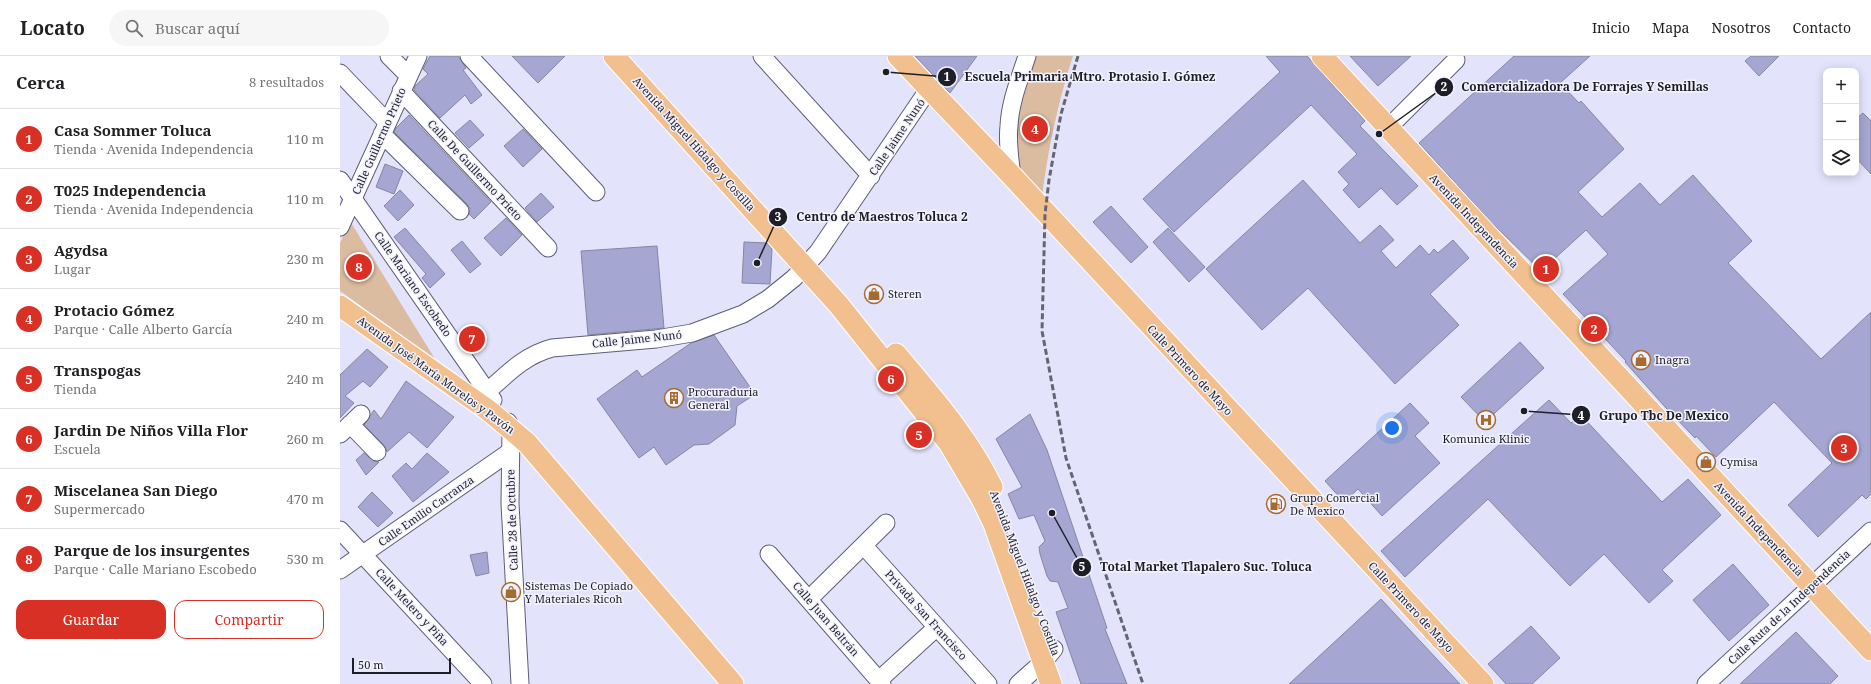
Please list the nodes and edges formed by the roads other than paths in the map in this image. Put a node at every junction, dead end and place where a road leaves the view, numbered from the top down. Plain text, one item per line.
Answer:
1 (389, 56) edge
2 (418, 56) edge
3 (469, 56) edge
4 (614, 56) edge
5 (762, 56) edge
6 (898, 56) edge
7 (1027, 56) edge
8 (1322, 56) edge
9 (1456, 60) dead end
10 (340, 73) edge
11 (408, 76) junction
12 (928, 90) junction
13 (401, 91) junction
14 (384, 128) junction
15 (1388, 128) junction
16 (871, 176) junction
17 (1012, 176) junction
18 (340, 180) edge
19 (596, 192) dead end
20 (354, 198) junction
21 (460, 210) dead end
22 (340, 227) edge
23 (548, 248) dead end
24 (806, 267) junction
25 (340, 306) edge
26 (487, 392) junction
27 (350, 424) edge
28 (511, 428) junction
29 (511, 451) junction
30 (376, 452) dead end
31 (886, 523) dead end
32 (340, 530) edge
33 (1871, 531) edge
34 (864, 546) junction
35 (363, 554) junction
36 (769, 554) dead end
37 (340, 570) edge
38 (1812, 586) junction
39 (809, 599) junction
40 (937, 627) junction
41 (1871, 650) edge
42 (1043, 661) junction
43 (880, 682) edge
44 (483, 684) edge
45 (520, 684) edge
46 (733, 684) edge
47 (988, 684) edge
48 (1018, 684) edge
49 (1051, 684) edge
50 (1066, 684) edge
51 (1483, 684) edge
52 (1706, 684) edge

1 - 11 street
2 - 11 street, Calle Guillermo Prieto
3 - 19 street
4 - 24 main road, Avenida Miguel Hidalgo y Costilla
5 - 16 street
6 - 12 main road, Calle Primero de Mayo
7 - 17 street
8 - 15 main road, Avenida Independencia
9 - 15 street
10 - 14 street
11 - 13 street, Calle Guillermo Prieto
12 - 16 street, Calle Jaime Nunó
12 - 17 main road, Calle Primero de Mayo
13 - 14 street, Calle Guillermo Prieto
13 - 23 street, Calle De Guillermo Prieto
14 - 20 street, Calle Guillermo Prieto
14 - 21 street
15 - 38 main road, Avenida Independencia
16 - 24 street, Calle Jaime Nunó
17 - 51 main road, Calle Primero de Mayo
18 - 20 street, Calle Mariano Escobedo
20 - 22 street, Calle Guillermo Prieto
20 - 26 street, Calle Mariano Escobedo
24 - 26 street, Calle Jaime Nunó
24 - 42 main road, Avenida Miguel Hidalgo y Costilla
25 - 28 main road, Avenida José María Morelos y Pavón
26 - 28 street, Calle Mariano Escobedo
27 - 30 street
28 - 29 street, Calle 28 de Octubre
28 - 46 main road, Avenida José María Morelos y Pavón
29 - 35 street, Calle Emilio Carranza
29 - 45 street, Calle 28 de Octubre
31 - 34 street
32 - 35 street, Calle Melero y Piña
33 - 38 street, Calle Ruta de la Independencia
34 - 39 street
34 - 40 street, Privada San Francisco
35 - 37 street, Calle Emilio Carranza
35 - 44 street, Calle Melero y Piña
36 - 39 street, Calle Juan Beltrán
38 - 41 main road, Avenida Independencia
38 - 52 street, Calle Ruta de la Independencia
39 - 43 street, Calle Juan Beltrán
40 - 43 street
40 - 47 street, Privada San Francisco
42 - 48 street
42 - 49 main road, Avenida Miguel Hidalgo y Costilla
42 - 50 main road, Avenida Miguel Hidalgo y Costilla

